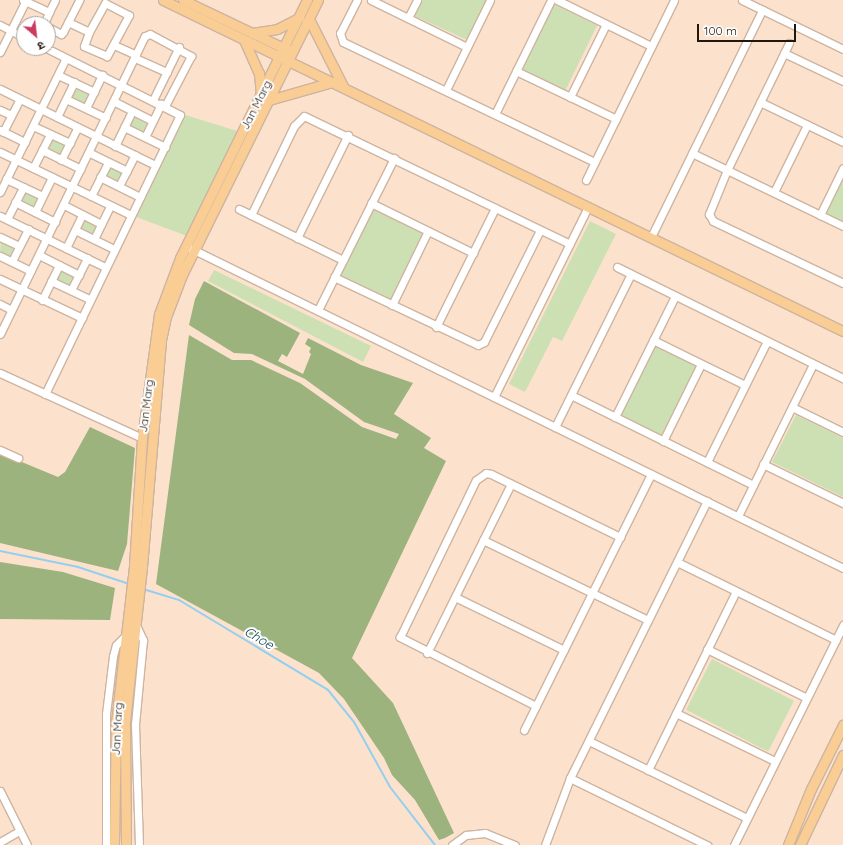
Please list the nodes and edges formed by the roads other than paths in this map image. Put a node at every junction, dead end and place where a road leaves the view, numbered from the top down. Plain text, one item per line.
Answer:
1 (24, 0) edge
2 (55, 0) edge
3 (79, 0) edge
4 (163, 0) edge
5 (183, 0) edge
6 (307, 0) edge
7 (318, 0) edge
8 (357, 0) edge
9 (371, 0) edge
10 (417, 0) edge
11 (490, 0) edge
12 (551, 0) edge
13 (557, 0) edge
14 (673, 0) edge
15 (742, 0) edge
16 (762, 10) junction
17 (50, 12) junction
18 (48, 16) edge
19 (299, 18) junction
20 (408, 18) junction
21 (309, 19) junction
22 (68, 22) junction
23 (606, 24) junction
24 (0, 25) edge
25 (10, 30) junction
26 (56, 30) edge
27 (89, 32) junction
28 (16, 33) edge
29 (252, 33) junction
30 (243, 39) junction
31 (789, 43) dead end
32 (114, 45) junction
33 (652, 46) junction
34 (178, 47) junction
35 (467, 47) junction
36 (843, 49) edge
37 (289, 50) junction
38 (0, 52) edge
39 (56, 53) edge
40 (784, 53) junction
41 (135, 57) junction
42 (66, 58) junction
43 (284, 60) junction
44 (304, 67) junction
45 (516, 71) junction
46 (167, 72) junction
47 (58, 75) junction
48 (102, 75) junction
49 (843, 81) edge
50 (74, 82) junction
51 (332, 82) junction
52 (123, 85) junction
53 (344, 88) junction
54 (0, 89) edge
55 (446, 90) junction
56 (94, 92) junction
57 (570, 97) junction
58 (265, 98) junction
59 (20, 99) junction
60 (66, 99) junction
61 (153, 100) junction
62 (114, 102) junction
63 (760, 102) junction
64 (163, 105) junction
65 (86, 108) junction
66 (41, 109) junction
67 (0, 110) edge
68 (132, 111) junction
69 (495, 114) junction
70 (11, 115) junction
71 (57, 117) junction
72 (106, 118) junction
73 (616, 119) junction
74 (153, 121) junction
75 (807, 125) junction
76 (33, 126) junction
77 (78, 127) junction
78 (124, 127) junction
79 (2, 131) edge
80 (50, 134) junction
81 (348, 135) junction
82 (97, 137) junction
83 (145, 137) junction
84 (24, 142) junction
85 (843, 142) edge
86 (70, 144) junction
87 (115, 146) junction
88 (165, 147) junction
89 (42, 150) junction
90 (0, 152) edge
91 (90, 153) junction
92 (692, 153) junction
93 (134, 155) junction
94 (394, 158) junction
95 (16, 159) junction
96 (62, 160) junction
97 (108, 162) junction
98 (595, 162) junction
99 (156, 165) junction
100 (33, 168) junction
101 (843, 168) edge
102 (81, 169) junction
103 (727, 170) junction
104 (127, 171) junction
105 (52, 177) junction
106 (100, 177) junction
107 (6, 179) junction
108 (586, 180) dead end
109 (119, 186) junction
110 (23, 187) junction
111 (73, 187) junction
112 (0, 192) edge
113 (774, 192) junction
114 (42, 196) junction
115 (91, 196) junction
116 (140, 197) junction
117 (15, 202) junction
118 (371, 203) junction
119 (64, 206) junction
120 (110, 206) junction
121 (588, 207) junction
122 (496, 208) junction
123 (239, 209) dead end
124 (35, 212) junction
125 (82, 215) junction
126 (251, 215) junction
127 (820, 215) junction
128 (131, 216) junction
129 (4, 218) edge
130 (55, 222) junction
131 (101, 224) junction
132 (843, 226) edge
133 (28, 229) junction
134 (75, 230) junction
135 (540, 230) junction
136 (428, 231) junction
137 (0, 237) edge
138 (651, 237) junction
139 (297, 238) junction
140 (47, 239) junction
141 (94, 239) junction
142 (570, 244) junction
143 (19, 246) junction
144 (66, 248) junction
145 (190, 248) junction
146 (114, 249) junction
147 (473, 253) junction
148 (39, 255) junction
149 (0, 256) edge
150 (87, 258) junction
151 (343, 260) junction
152 (12, 262) junction
153 (59, 265) junction
154 (105, 267) junction
155 (617, 268) dead end
156 (31, 271) junction
157 (631, 274) junction
158 (78, 275) junction
159 (334, 277) junction
160 (177, 278) junction
161 (0, 279) edge
162 (51, 281) junction
163 (843, 283) edge
164 (21, 289) junction
165 (71, 290) junction
166 (675, 296) junction
167 (42, 300) junction
168 (89, 300) junction
169 (0, 304) edge
170 (392, 305) junction
171 (10, 309) junction
172 (318, 310) junction
173 (82, 318) junction
174 (436, 327) junction
175 (843, 331) edge
176 (0, 334) edge
177 (653, 340) junction
178 (767, 341) junction
179 (702, 364) junction
180 (813, 364) junction
181 (0, 373) edge
182 (843, 378) edge
183 (745, 385) junction
184 (45, 394) junction
185 (571, 395) junction
186 (494, 397) junction
187 (792, 407) junction
188 (615, 417) junction
189 (555, 427) junction
190 (843, 432) edge
191 (142, 438) junction
192 (663, 441) junction
193 (0, 450) edge
194 (18, 458) dead end
195 (707, 462) junction
196 (763, 464) junction
197 (651, 474) junction
198 (511, 484) junction
199 (753, 485) junction
200 (707, 501) junction
201 (843, 503) edge
202 (738, 516) junction
203 (620, 537) junction
204 (483, 540) junction
205 (677, 562) junction
206 (138, 566) junction
207 (843, 568) edge
208 (736, 591) junction
209 (592, 593) junction
210 (455, 597) junction
211 (134, 608) junction
212 (648, 620) junction
213 (136, 625) junction
214 (843, 625) edge
215 (126, 635) junction
216 (836, 640) junction
217 (708, 649) junction
218 (564, 650) junction
219 (427, 653) junction
220 (807, 698) junction
221 (536, 706) junction
222 (676, 713) junction
223 (843, 725) edge
224 (524, 730) dead end
225 (588, 741) junction
226 (843, 755) edge
227 (775, 761) junction
228 (648, 770) junction
229 (570, 778) junction
230 (0, 793) edge
231 (747, 818) junction
232 (19, 831) junction
233 (0, 842) edge
234 (455, 843) edge
235 (27, 845) edge
236 (106, 845) edge
237 (114, 845) edge
238 (126, 845) edge
239 (138, 845) edge
240 (515, 845) edge
241 (545, 845) edge
242 (706, 845) edge
243 (734, 845) edge
244 (788, 845) edge
245 (800, 845) edge

1 - 17 street
1 - 25 street
2 - 17 street
3 - 22 street
4 - 30 main road
5 - 29 main road
6 - 19 main road
7 - 21 main road
8 - 55 street
9 - 20 street
10 - 20 street
11 - 35 street
12 - 45 street
13 - 23 street
14 - 33 street
15 - 16 street
16 - 36 street
16 - 92 street
17 - 18 street
19 - 29 main road
19 - 37 main road
20 - 35 street
21 - 37 main road
21 - 53 main road
22 - 26 street
22 - 27 street
23 - 33 street
23 - 57 street
24 - 25 street
25 - 28 street
25 - 38 street
27 - 32 street
27 - 32 street
29 - 37 main road
30 - 43 main road
30 - 58 main road
31 - 40 street
32 - 41 street
33 - 73 street
34 - 41 street
34 - 46 street
34 - 64 street
35 - 55 street
37 - 43 main road, Jan Marg
37 - 44 main road
39 - 42 street
40 - 49 street
40 - 63 street
41 - 46 street
41 - 52 street
42 - 47 street
42 - 48 street
43 - 44 main road
43 - 58 main road, Jan Marg
44 - 51 main road
45 - 57 street
45 - 69 street
46 - 61 street
47 - 50 street
47 - 66 street
48 - 52 street
48 - 56 street
50 - 56 street
50 - 60 street
51 - 53 main road
51 - 58 main road
52 - 61 street
52 - 62 street
53 - 121 main road
54 - 59 street
55 - 69 street
56 - 65 street
57 - 73 street
58 - 145 main road, Jan Marg
59 - 66 street
59 - 70 street
60 - 65 street
60 - 71 street
61 - 64 street
62 - 68 street
62 - 72 street
63 - 75 street
63 - 103 street
64 - 74 street
64 - 88 street
65 - 72 street
66 - 71 street
66 - 76 street
67 - 70 street
68 - 74 street
68 - 78 street
69 - 98 street
70 - 79 street
71 - 77 street
72 - 82 street
73 - 98 street
74 - 83 street
75 - 85 street
75 - 113 street
76 - 80 street
76 - 84 street
77 - 82 street
77 - 86 street
78 - 83 street
78 - 87 street
79 - 84 street
80 - 86 street
80 - 89 street
81 - 94 street
81 - 126 street
81 - 139 street
82 - 87 street
82 - 91 street
83 - 88 street
84 - 95 street
86 - 96 street
87 - 93 street
88 - 99 street
89 - 96 street
89 - 100 street
90 - 95 street
91 - 97 street
91 - 102 street
92 - 103 street
92 - 138 street
93 - 99 street
93 - 104 street
94 - 118 street
94 - 122 street
95 - 100 street
95 - 107 street
96 - 102 street
97 - 104 street
97 - 106 street
98 - 108 street
99 - 116 street
100 - 105 street
101 - 127 street
102 - 111 street
103 - 113 street
103 - 163 street
104 - 109 street
105 - 111 street
105 - 114 street
106 - 109 street
106 - 115 street
107 - 110 street
107 - 112 street
109 - 116 street
110 - 114 street
110 - 117 street
111 - 115 street
111 - 119 street
113 - 127 street
114 - 124 street
115 - 120 street
116 - 128 street
117 - 124 street
117 - 129 street
118 - 136 street
118 - 151 street
119 - 125 street
119 - 130 street
120 - 128 street
120 - 131 street
121 - 138 main road
121 - 142 street
122 - 135 street
122 - 147 street
123 - 126 street
124 - 130 street
125 - 131 street
125 - 134 street
126 - 139 street
127 - 132 street
128 - 146 street
129 - 133 street
130 - 140 street
131 - 141 street
133 - 140 street
133 - 143 street
134 - 141 street
134 - 144 street
135 - 142 street
135 - 174 street
136 - 147 street
136 - 170 street
137 - 143 street
138 - 175 main road
139 - 151 street
140 - 144 street
140 - 148 street
141 - 146 street
142 - 186 street
143 - 152 street
144 - 150 street
145 - 160 main road, Jan Marg
145 - 160 main road, Jan Marg
145 - 172 street
146 - 154 street
147 - 174 street
148 - 153 street
148 - 156 street
149 - 152 street
150 - 154 street
150 - 158 street
151 - 159 street
152 - 156 street
153 - 158 street
153 - 162 street
154 - 168 street
155 - 157 street
156 - 164 street
157 - 166 street
157 - 185 street
158 - 165 street
159 - 170 street
159 - 172 street
160 - 191 main road, Jan Marg
160 - 206 main road, Jan Marg
161 - 164 street
162 - 165 street
162 - 167 street
164 - 167 street
164 - 171 street
165 - 168 street
166 - 177 street
166 - 178 street
167 - 173 street
168 - 173 street
169 - 171 street
170 - 174 street
171 - 176 street
172 - 186 street
173 - 184 street
177 - 179 street
177 - 188 street
178 - 180 street
178 - 183 street
179 - 183 street
179 - 192 street
180 - 182 street
180 - 187 street
181 - 184 street
183 - 195 street
184 - 191 street
185 - 188 street
185 - 189 street
186 - 189 street
187 - 190 street
187 - 196 street
188 - 192 street
189 - 197 street
191 - 206 main road, Jan Marg
192 - 195 street
193 - 194 street
195 - 199 street
196 - 199 street
196 - 201 street
197 - 200 street
197 - 203 street
198 - 203 street
198 - 204 street
198 - 219 street
199 - 202 street
200 - 202 street
200 - 205 street
202 - 207 street
203 - 209 street
204 - 209 street
204 - 210 street
205 - 208 street
205 - 212 street
206 - 211 main road, Jan Marg
208 - 216 street
208 - 217 street
209 - 212 street
209 - 218 street
210 - 218 street
210 - 219 street
211 - 213 main road, Jan Marg
211 - 215 main road, Jan Marg
212 - 225 street
213 - 238 main road, Jan Marg
213 - 239 street
214 - 216 street
215 - 236 street
215 - 237 main road, Jan Marg
216 - 220 street
217 - 220 street
217 - 222 street
218 - 221 street
219 - 221 street
220 - 227 street
221 - 224 street
222 - 227 street
222 - 228 street
223 - 244 main road
225 - 228 street
225 - 229 street
226 - 245 main road
227 - 231 street
228 - 231 street
229 - 241 street
229 - 242 street
230 - 232 street
231 - 243 street
232 - 233 street
232 - 235 street
234 - 240 street

